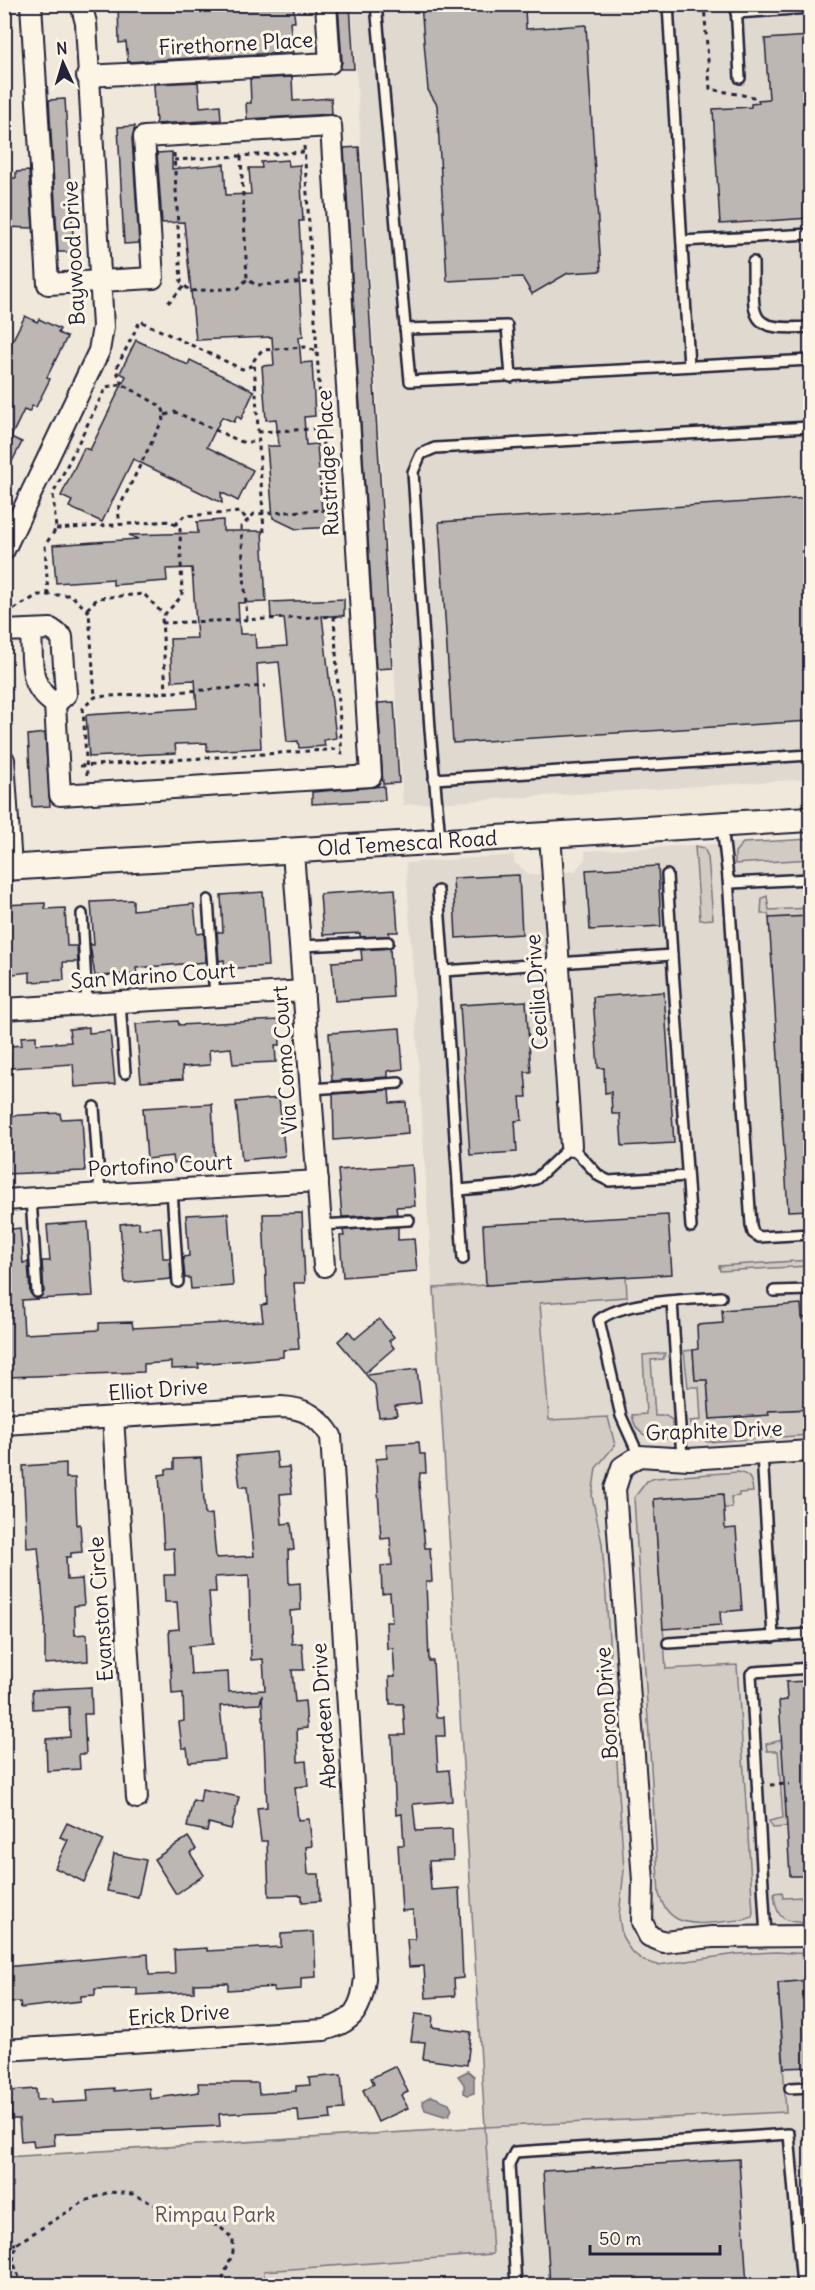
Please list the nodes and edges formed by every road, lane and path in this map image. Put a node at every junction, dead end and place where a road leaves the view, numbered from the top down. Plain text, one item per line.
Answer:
1 (31, 4) edge
2 (81, 4) edge
3 (326, 4) edge
4 (376, 4) edge
5 (668, 4) edge
6 (704, 4) edge
7 (810, 8) edge
8 (736, 9) edge
9 (87, 76) junction
10 (740, 78) dead end
11 (753, 104) dead end
12 (173, 144) dead end
13 (303, 144) dead end
14 (304, 152) junction
15 (241, 156) junction
16 (174, 160) junction
17 (810, 234) edge
18 (682, 241) junction
19 (753, 262) dead end
20 (247, 279) junction
21 (101, 281) junction
22 (312, 282) junction
23 (184, 286) junction
24 (168, 303) dead end
25 (810, 327) edge
26 (405, 329) junction
27 (317, 351) junction
28 (810, 360) edge
29 (254, 365) junction
30 (689, 366) junction
31 (511, 377) junction
32 (122, 384) junction
33 (165, 415) junction
34 (339, 427) dead end
35 (810, 427) edge
36 (322, 428) junction
37 (258, 432) junction
38 (259, 442) junction
39 (345, 509) dead end
40 (327, 510) junction
41 (263, 513) junction
42 (248, 520) junction
43 (120, 524) junction
44 (175, 525) junction
45 (56, 529) junction
46 (264, 532) dead end
47 (4, 550) edge
48 (48, 595) junction
49 (14, 609) dead end
50 (87, 609) junction
51 (164, 615) junction
52 (333, 616) junction
53 (351, 616) dead end
54 (247, 620) junction
55 (162, 623) junction
56 (30, 630) junction
57 (4, 631) edge
58 (266, 686) dead end
59 (166, 692) junction
60 (95, 696) junction
61 (55, 704) junction
62 (341, 749) junction
63 (810, 754) edge
64 (4, 760) edge
65 (86, 765) junction
66 (80, 766) dead end
67 (342, 767) dead end
68 (434, 780) junction
69 (88, 783) dead end
70 (810, 819) edge
71 (722, 824) junction
72 (550, 834) junction
73 (440, 842) junction
74 (293, 852) junction
75 (8, 868) edge
76 (667, 875) dead end
77 (728, 878) junction
78 (810, 879) edge
79 (438, 891) dead end
80 (208, 900) dead end
81 (82, 914) dead end
82 (388, 942) dead end
83 (301, 946) junction
84 (672, 955) junction
85 (559, 963) junction
86 (444, 971) junction
87 (304, 991) junction
88 (214, 996) junction
89 (120, 1002) junction
90 (87, 1004) junction
91 (4, 1009) edge
92 (125, 1073) dead end
93 (399, 1083) dead end
94 (311, 1089) junction
95 (94, 1107) dead end
96 (571, 1146) junction
97 (687, 1176) junction
98 (318, 1181) junction
99 (172, 1190) junction
100 (459, 1190) junction
101 (100, 1194) junction
102 (31, 1198) junction
103 (4, 1200) edge
104 (409, 1220) dead end
105 (321, 1226) junction
106 (691, 1227) dead end
107 (810, 1234) edge
108 (463, 1260) dead end
109 (324, 1266) dead end
110 (178, 1282) dead end
111 (810, 1290) edge
112 (774, 1291) dead end
113 (36, 1292) dead end
114 (721, 1297) dead end
115 (672, 1301) junction
116 (314, 1415) joint
117 (113, 1417) junction
118 (4, 1424) edge
119 (810, 1451) edge
120 (762, 1454) junction
121 (639, 1456) junction
122 (682, 1458) junction
123 (622, 1467) joint
124 (810, 1634) edge
125 (773, 1637) junction
126 (669, 1643) dead end
127 (810, 1668) edge
128 (789, 1784) dead end
129 (757, 1786) junction
130 (137, 1798) dead end
131 (810, 1936) edge
132 (766, 1937) junction
133 (352, 2017) joint
134 (4, 2050) edge
135 (810, 2087) edge
136 (790, 2088) dead end
137 (4, 2244) edge
138 (16, 2244) junction
139 (22, 2286) edge
140 (220, 2286) edge
141 (516, 2286) edge
142 (802, 2286) edge

1 - 21 street, Rustridge Place
2 - 9 street, Baywood Drive
3 - 9 street, Firethorne Place
4 - 26 lane
5 - 18 lane
6 - 11 path
7 - 8 lane
8 - 10 lane
9 - 21 street, Baywood Drive
12 - 16 path
13 - 14 path
14 - 15 path
14 - 22 path
15 - 16 path
15 - 20 path
16 - 23 path
17 - 18 lane
18 - 30 lane
19 - 25 lane
20 - 22 path
20 - 23 path
21 - 47 street, Baywood Drive
21 - 61 street, Rustridge Place
22 - 27 path
23 - 24 path
26 - 31 lane
26 - 31 lane
27 - 29 path
27 - 36 path
28 - 30 lane
29 - 32 path
29 - 37 path
30 - 31 lane
32 - 33 path
32 - 45 path
33 - 38 path
33 - 43 path
34 - 36 path
35 - 68 lane
36 - 37 path
36 - 40 path
37 - 38 path
38 - 41 path
39 - 40 path
40 - 41 path
41 - 42 path
41 - 46 path
42 - 44 path
42 - 54 path
43 - 44 path
43 - 45 path
44 - 51 path
45 - 48 path
48 - 49 path
48 - 50 path
50 - 51 path
50 - 60 path
51 - 55 path
52 - 53 path
52 - 54 path
52 - 62 path
54 - 55 path
55 - 59 path
56 - 57 street, Rustridge Place
56 - 61 street
56 - 61 street, Rustridge Place
58 - 59 path
59 - 60 path
60 - 65 path
62 - 65 path
62 - 67 path
63 - 68 lane
64 - 75 street
65 - 66 path
65 - 69 path
68 - 73 lane
70 - 71 street, Old Temescal Road
71 - 72 street, Old Temescal Road
71 - 77 lane
72 - 73 street, Old Temescal Road
72 - 85 street, Cecilia Drive
73 - 74 street, Old Temescal Road
74 - 75 street, Old Temescal Road
74 - 83 street, Via Como Court
76 - 84 lane
77 - 78 lane
77 - 107 lane
79 - 86 lane
80 - 88 lane
81 - 90 lane
82 - 83 lane
83 - 87 street, Via Como Court
84 - 85 lane
84 - 97 lane
85 - 86 lane
85 - 96 street, Cecilia Drive
86 - 100 lane
87 - 88 street, San Marino Court
87 - 94 street, Via Como Court
88 - 89 street, San Marino Court
89 - 90 street, San Marino Court
89 - 92 lane
90 - 91 street, San Marino Court
93 - 94 lane
94 - 98 street, Via Como Court
95 - 101 lane
96 - 97 lane
96 - 100 lane
97 - 106 lane
98 - 99 street, Portofino Court
98 - 105 street, Via Como Court
99 - 101 street, Portofino Court
99 - 110 lane
100 - 108 lane
101 - 102 street, Portofino Court
102 - 103 street, Portofino Court
102 - 113 lane
104 - 105 lane
105 - 109 street, Via Como Court
111 - 112 lane
114 - 115 lane
115 - 121 lane
115 - 122 lane
116 - 117 street, Elliot Drive
116 - 133 street, Aberdeen Drive
117 - 118 street, Elliot Drive
117 - 130 street, Evanston Circle
119 - 120 street, Graphite Drive
120 - 122 street, Graphite Drive
120 - 125 lane
121 - 122 street, Graphite Drive
121 - 123 street, Graphite Drive
123 - 132 street, Boron Drive
124 - 125 lane
125 - 126 lane
127 - 129 lane
128 - 129 path
129 - 132 lane
131 - 132 street
133 - 134 street, Erick Drive
135 - 136 lane
137 - 138 path
138 - 139 path
138 - 140 path
141 - 142 lane

